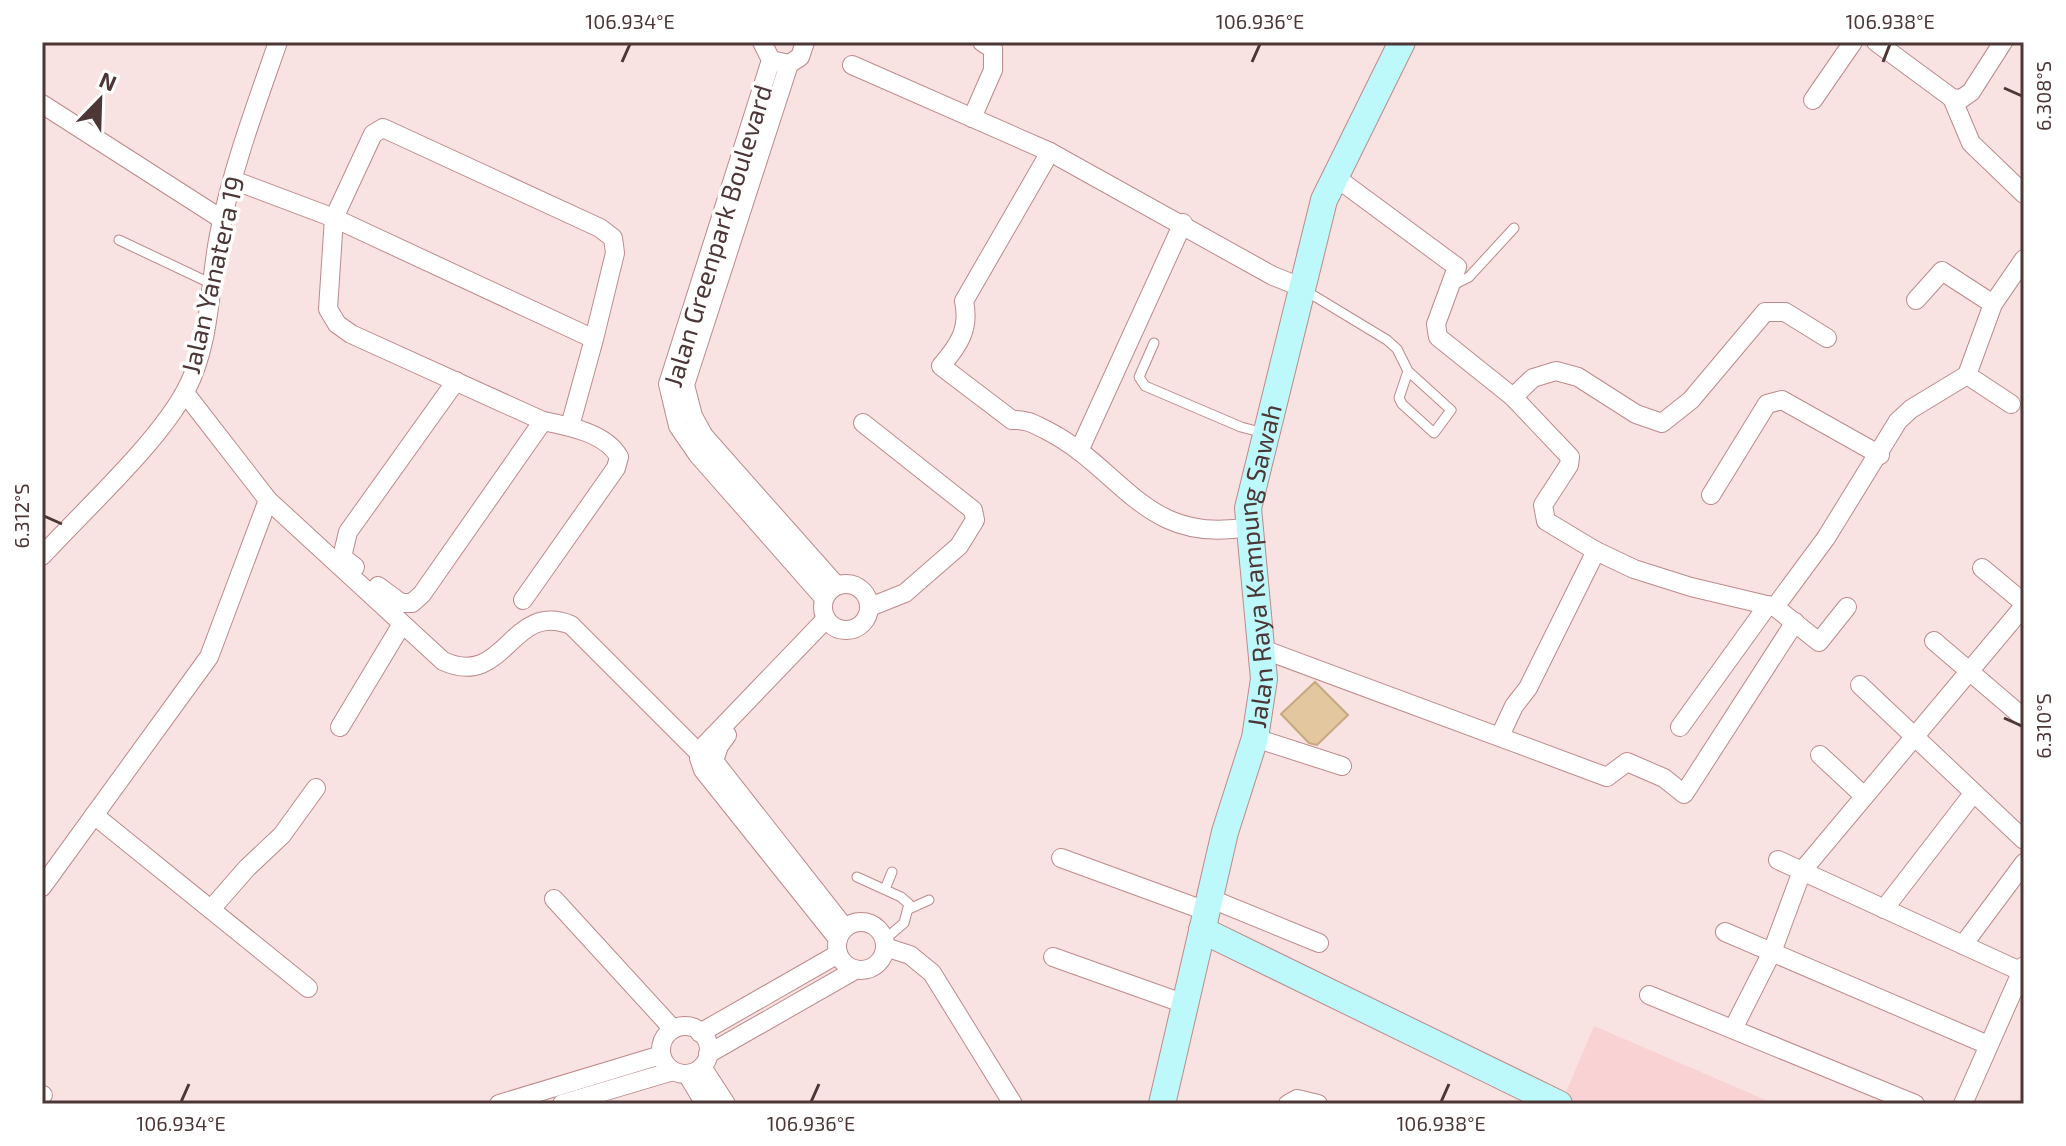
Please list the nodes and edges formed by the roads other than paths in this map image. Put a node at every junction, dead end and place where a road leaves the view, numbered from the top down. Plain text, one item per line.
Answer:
1 (278, 42) edge
2 (762, 42) edge
3 (805, 42) edge
4 (982, 42) edge
5 (1402, 42) edge
6 (1853, 42) edge
7 (1876, 42) edge
8 (2003, 42) edge
9 (780, 62) junction
10 (852, 65) dead end
11 (1952, 98) junction
12 (1813, 100) dead end
13 (42, 104) edge
14 (972, 118) junction
15 (1050, 152) junction
16 (233, 180) junction
17 (1331, 194) junction
18 (2024, 194) edge
19 (334, 218) junction
20 (223, 220) junction
21 (1183, 223) junction
22 (1514, 228) dead end
23 (119, 240) dead end
24 (2024, 259) edge
25 (212, 284) junction
26 (1451, 286) junction
27 (1310, 288) junction
28 (1916, 300) dead end
29 (1993, 304) junction
30 (1827, 338) dead end
31 (594, 339) junction
32 (1154, 343) dead end
33 (1408, 371) junction
34 (1967, 375) junction
35 (456, 381) junction
36 (185, 393) junction
37 (1513, 397) junction
38 (2011, 404) dead end
39 (543, 421) junction
40 (863, 423) dead end
41 (570, 426) junction
42 (1267, 434) junction
43 (1079, 451) junction
44 (1880, 455) junction
45 (1711, 495) dead end
46 (268, 500) junction
47 (1248, 527) junction
48 (1596, 551) junction
49 (42, 556) edge
50 (1982, 568) dead end
51 (830, 591) junction
52 (523, 600) dead end
53 (2024, 605) edge
54 (1771, 606) junction
55 (870, 607) junction
56 (1847, 607) dead end
57 (1795, 622) junction
58 (402, 624) junction
59 (829, 624) junction
60 (1934, 641) dead end
61 (1262, 649) junction
62 (1969, 671) junction
63 (1860, 685) dead end
64 (2024, 718) edge
65 (340, 727) dead end
66 (1680, 727) dead end
67 (1500, 736) junction
68 (1255, 738) junction
69 (1913, 738) junction
70 (700, 754) junction
71 (1820, 755) dead end
72 (1342, 766) dead end
73 (316, 788) dead end
74 (1863, 795) junction
75 (1972, 795) junction
76 (94, 815) junction
77 (2024, 840) edge
78 (1061, 858) dead end
79 (1778, 860) dead end
80 (2024, 863) edge
81 (1802, 871) junction
82 (892, 872) dead end
83 (857, 877) dead end
84 (42, 887) edge
85 (885, 889) junction
86 (554, 899) dead end
87 (929, 900) dead end
88 (212, 908) junction
89 (909, 909) junction
90 (1884, 909) junction
91 (1205, 913) junction
92 (1725, 932) dead end
93 (840, 940) junction
94 (1319, 943) dead end
95 (885, 944) junction
96 (1963, 945) junction
97 (1772, 952) junction
98 (1053, 957) dead end
99 (2022, 969) edge
100 (855, 970) junction
101 (308, 988) dead end
102 (1649, 995) dead end
103 (1185, 1004) junction
104 (673, 1029) junction
105 (1733, 1029) junction
106 (700, 1033) junction
107 (1988, 1045) junction
108 (661, 1055) junction
109 (692, 1067) junction
110 (1293, 1101) edge
111 (499, 1104) edge
112 (562, 1104) edge
113 (705, 1104) edge
114 (726, 1104) edge
115 (1013, 1104) edge
116 (1162, 1104) edge
117 (1318, 1104) edge
118 (1559, 1104) edge
119 (1915, 1104) edge
120 (1963, 1104) edge

1 - 16 street, Jalan Yanatera 19
2 - 9 street
3 - 9 street, Jalan Greenpark Boulevard
4 - 14 street
5 - 17 street, Jalan Raya Kampung Sawah
6 - 12 street
7 - 11 street
8 - 11 street
9 - 51 street, Jalan Greenpark Boulevard
10 - 14 street
11 - 18 street
13 - 20 street
14 - 15 street
15 - 21 street
15 - 43 street
16 - 19 street
16 - 20 street, Jalan Yanatera 19
17 - 26 street
17 - 27 street, Jalan Raya Kampung Sawah
19 - 31 street
19 - 31 street
19 - 35 street
20 - 25 street, Jalan Yanatera 19
21 - 27 street
21 - 43 street
22 - 26 lane
23 - 25 lane
24 - 29 street
25 - 36 street, Jalan Yanatera 19
26 - 37 street
27 - 33 lane
27 - 42 street, Jalan Raya Kampung Sawah
28 - 29 street
29 - 34 street
30 - 37 street
31 - 41 street
32 - 42 lane
33 - 33 lane
34 - 38 street
34 - 44 street
35 - 39 street
35 - 39 street
36 - 46 street
36 - 49 street, Jalan Yanatera 19
37 - 48 street
39 - 41 street
40 - 55 street
41 - 52 street
42 - 47 street, Jalan Raya Kampung Sawah
43 - 47 street
44 - 45 street
44 - 54 street
46 - 58 street
46 - 76 street
47 - 61 street, Jalan Raya Kampung Sawah
48 - 54 street
48 - 67 street
50 - 53 street
51 - 55 street
51 - 59 street
53 - 62 street
54 - 57 street
54 - 66 street
55 - 59 street
56 - 57 street
57 - 67 street
58 - 65 street
58 - 70 street
59 - 70 street
59 - 93 street
60 - 62 street
61 - 67 street
61 - 68 street, Jalan Raya Kampung Sawah
62 - 64 street
62 - 69 street
63 - 69 street
68 - 72 street
68 - 91 street, Jalan Raya Kampung Sawah
69 - 74 street
69 - 75 street
70 - 93 street
71 - 74 street
73 - 88 street
74 - 81 street
75 - 77 street
75 - 90 street
76 - 84 street
76 - 88 street
78 - 91 street
79 - 81 street
80 - 96 street
81 - 90 street
81 - 97 street
82 - 85 lane
83 - 85 lane
85 - 89 lane
86 - 104 street
87 - 89 lane
88 - 101 street
89 - 95 lane
90 - 96 street
91 - 94 street
91 - 103 street, Jalan Raya Kampung Sawah
91 - 118 street
92 - 97 street
93 - 95 street
93 - 100 street
93 - 106 street
95 - 100 street
95 - 115 street
96 - 99 street
97 - 105 street
97 - 107 street
98 - 103 street
99 - 107 street
100 - 109 street
102 - 105 street
103 - 116 street, Jalan Raya Kampung Sawah
104 - 106 street
104 - 108 street
105 - 119 street
106 - 109 street
107 - 120 street
108 - 109 street
108 - 111 street
109 - 112 street
109 - 113 street
109 - 114 street
110 - 117 street

